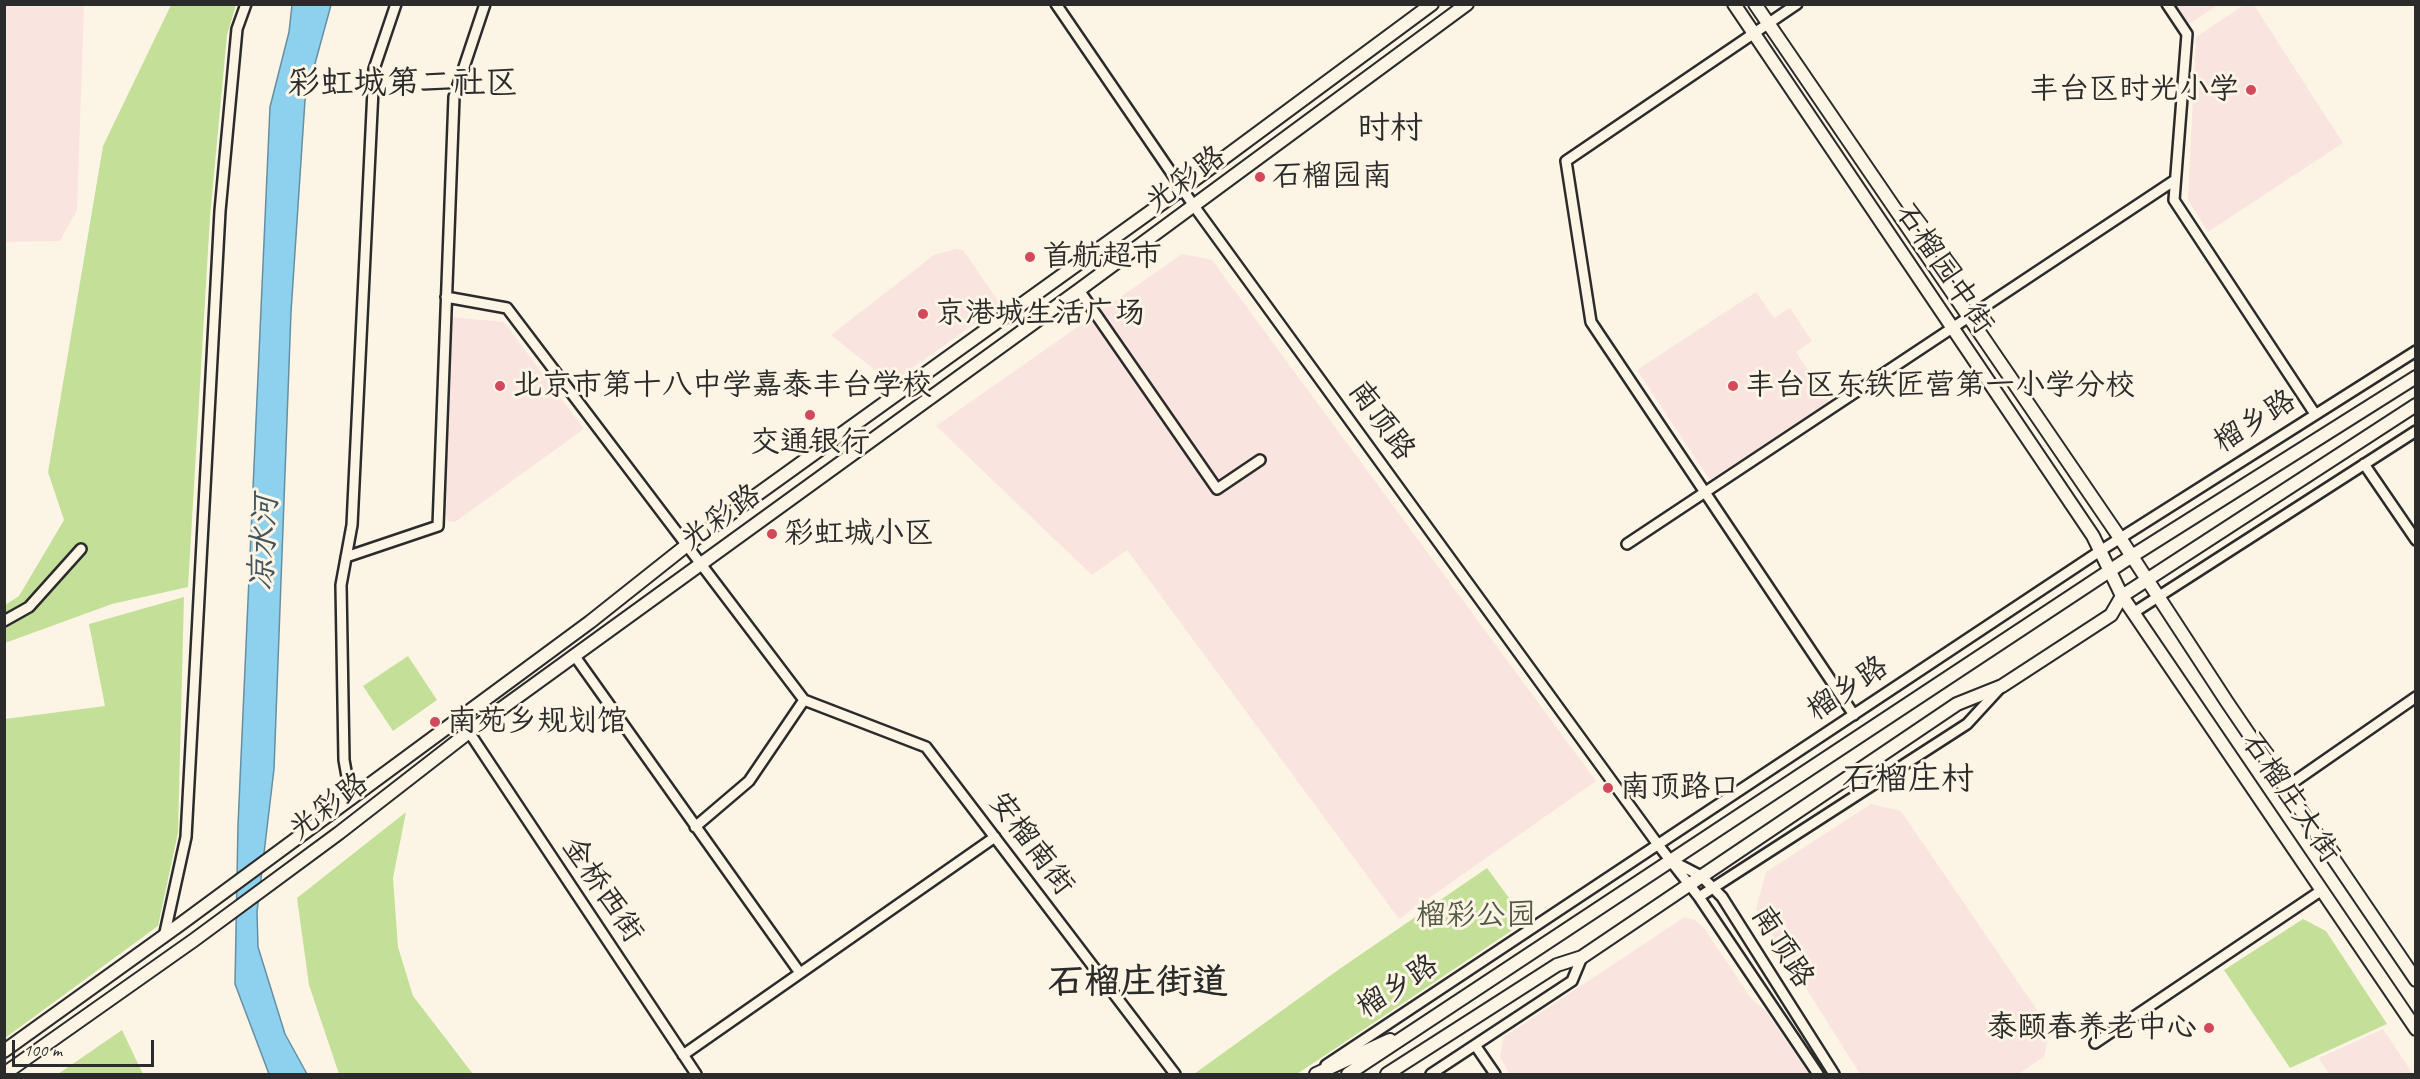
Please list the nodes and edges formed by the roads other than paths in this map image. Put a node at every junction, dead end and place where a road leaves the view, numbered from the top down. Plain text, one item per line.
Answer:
1 (246, 4) edge
2 (396, 4) edge
3 (485, 4) edge
4 (1056, 4) edge
5 (1432, 4) edge
6 (1467, 4) edge
7 (1734, 4) edge
8 (1755, 4) edge
9 (1797, 4) edge
10 (2167, 4) edge
11 (1768, 24) junction
12 (1753, 33) junction
13 (2175, 180) junction
14 (1182, 189) junction
15 (1194, 206) junction
16 (1080, 290) junction
17 (446, 297) junction
18 (1969, 318) junction
19 (1953, 328) junction
20 (2415, 351) edge
21 (2415, 377) edge
22 (2415, 405) edge
23 (2315, 414) junction
24 (2415, 431) edge
25 (1260, 460) dead end
26 (2364, 464) junction
27 (1705, 493) junction
28 (2120, 538) junction
29 (2415, 540) edge
30 (1627, 544) dead end
31 (687, 545) junction
32 (81, 549) dead end
33 (2100, 551) junction
34 (2132, 556) junction
35 (346, 557) junction
36 (701, 563) junction
37 (2110, 570) junction
38 (2148, 579) junction
39 (2122, 596) junction
40 (2158, 597) junction
41 (2133, 613) junction
42 (4, 621) edge
43 (574, 656) junction
44 (2002, 686) junction
45 (2415, 697) edge
46 (804, 700) junction
47 (1854, 715) junction
48 (459, 717) junction
49 (468, 732) junction
50 (2285, 788) junction
51 (351, 799) junction
52 (695, 827) junction
53 (995, 837) junction
54 (1659, 846) junction
55 (1672, 861) junction
56 (1701, 876) junction
57 (1689, 884) junction
58 (1713, 888) junction
59 (2322, 890) junction
60 (1699, 897) junction
61 (164, 937) junction
62 (1582, 957) junction
63 (800, 973) junction
64 (2415, 980) edge
65 (1426, 1023) junction
66 (2415, 1029) edge
67 (1441, 1040) junction
68 (2095, 1043) dead end
69 (1476, 1045) junction
70 (4, 1051) edge
71 (683, 1055) junction
72 (4, 1074) edge
73 (696, 1074) edge
74 (1175, 1074) edge
75 (1311, 1074) edge
76 (1316, 1074) edge
77 (1348, 1074) edge
78 (1387, 1074) edge
79 (1403, 1074) edge
80 (1431, 1074) edge
81 (1495, 1074) edge
82 (1818, 1074) edge
83 (1834, 1074) edge

1 - 61 street
2 - 35 street
3 - 17 street
4 - 14 street, 南顶路
5 - 14 main road, 光彩路
6 - 15 main road, 光彩路
7 - 12 main road, 石榴园中街
8 - 11 main road, 石榴园中街
9 - 11 street
10 - 13 street
11 - 12 street
11 - 18 main road, 石榴园中街
12 - 19 main road, 石榴园中街
12 - 27 street
13 - 18 street
13 - 23 street
14 - 15 street, 南顶路
14 - 31 main road, 光彩路
15 - 16 main road, 光彩路
15 - 54 street, 南顶路
16 - 25 street
16 - 36 main road, 光彩路
17 - 31 street
17 - 35 street
18 - 19 street
18 - 28 main road, 石榴园中街
19 - 27 street
19 - 33 main road, 石榴园中街
20 - 23 street, 榴乡路
21 - 34 main road, 榴乡路
22 - 38 main road
23 - 28 street, 榴乡路
24 - 26 street
26 - 29 street
26 - 40 street
27 - 30 street
27 - 47 street
28 - 33 street, 榴乡路
28 - 34 main road, 石榴园中街
31 - 36 street
31 - 48 main road, 光彩路
32 - 42 street
33 - 37 main road, 石榴园中街
33 - 47 street, 榴乡路
34 - 37 main road, 榴乡路
34 - 38 main road, 石榴园中街
35 - 51 street
36 - 43 main road, 光彩路
36 - 46 street
37 - 39 main road, 石榴园中街
37 - 55 main road, 榴乡路
38 - 39 main road
38 - 40 main road, 石榴庄大街
39 - 41 main road, 石榴庄大街
39 - 44 main road
40 - 41 street
40 - 50 main road, 石榴庄大街
41 - 59 main road, 石榴庄大街
43 - 49 main road, 光彩路
43 - 52 street
44 - 56 main road
44 - 58 street
45 - 50 street
46 - 52 street
46 - 53 street, 安榴南街
47 - 54 street, 榴乡路
48 - 49 street, 金桥西街
48 - 51 main road, 光彩路
49 - 71 street, 金桥西街
49 - 72 main road, 光彩路
50 - 64 main road, 石榴庄大街
51 - 61 main road, 光彩路
52 - 63 street
53 - 63 street
53 - 74 street, 安榴南街
54 - 55 street, 南顶路
54 - 75 street, 榴乡路
55 - 56 street, 南顶路
55 - 57 street, 南顶路
55 - 65 main road, 榴乡路
56 - 57 main road
56 - 58 street, 南顶路
57 - 60 street, 南顶路
57 - 62 main road
58 - 60 street
58 - 83 street, 南顶路
59 - 66 main road, 石榴庄大街
59 - 68 street
60 - 82 street, 南顶路
61 - 70 main road, 光彩路
62 - 67 main road
62 - 69 street
63 - 71 street
65 - 76 main road
65 - 77 main road, 榴乡路
67 - 78 main road
67 - 79 main road
69 - 80 street
69 - 81 street
71 - 73 street, 金桥西街

